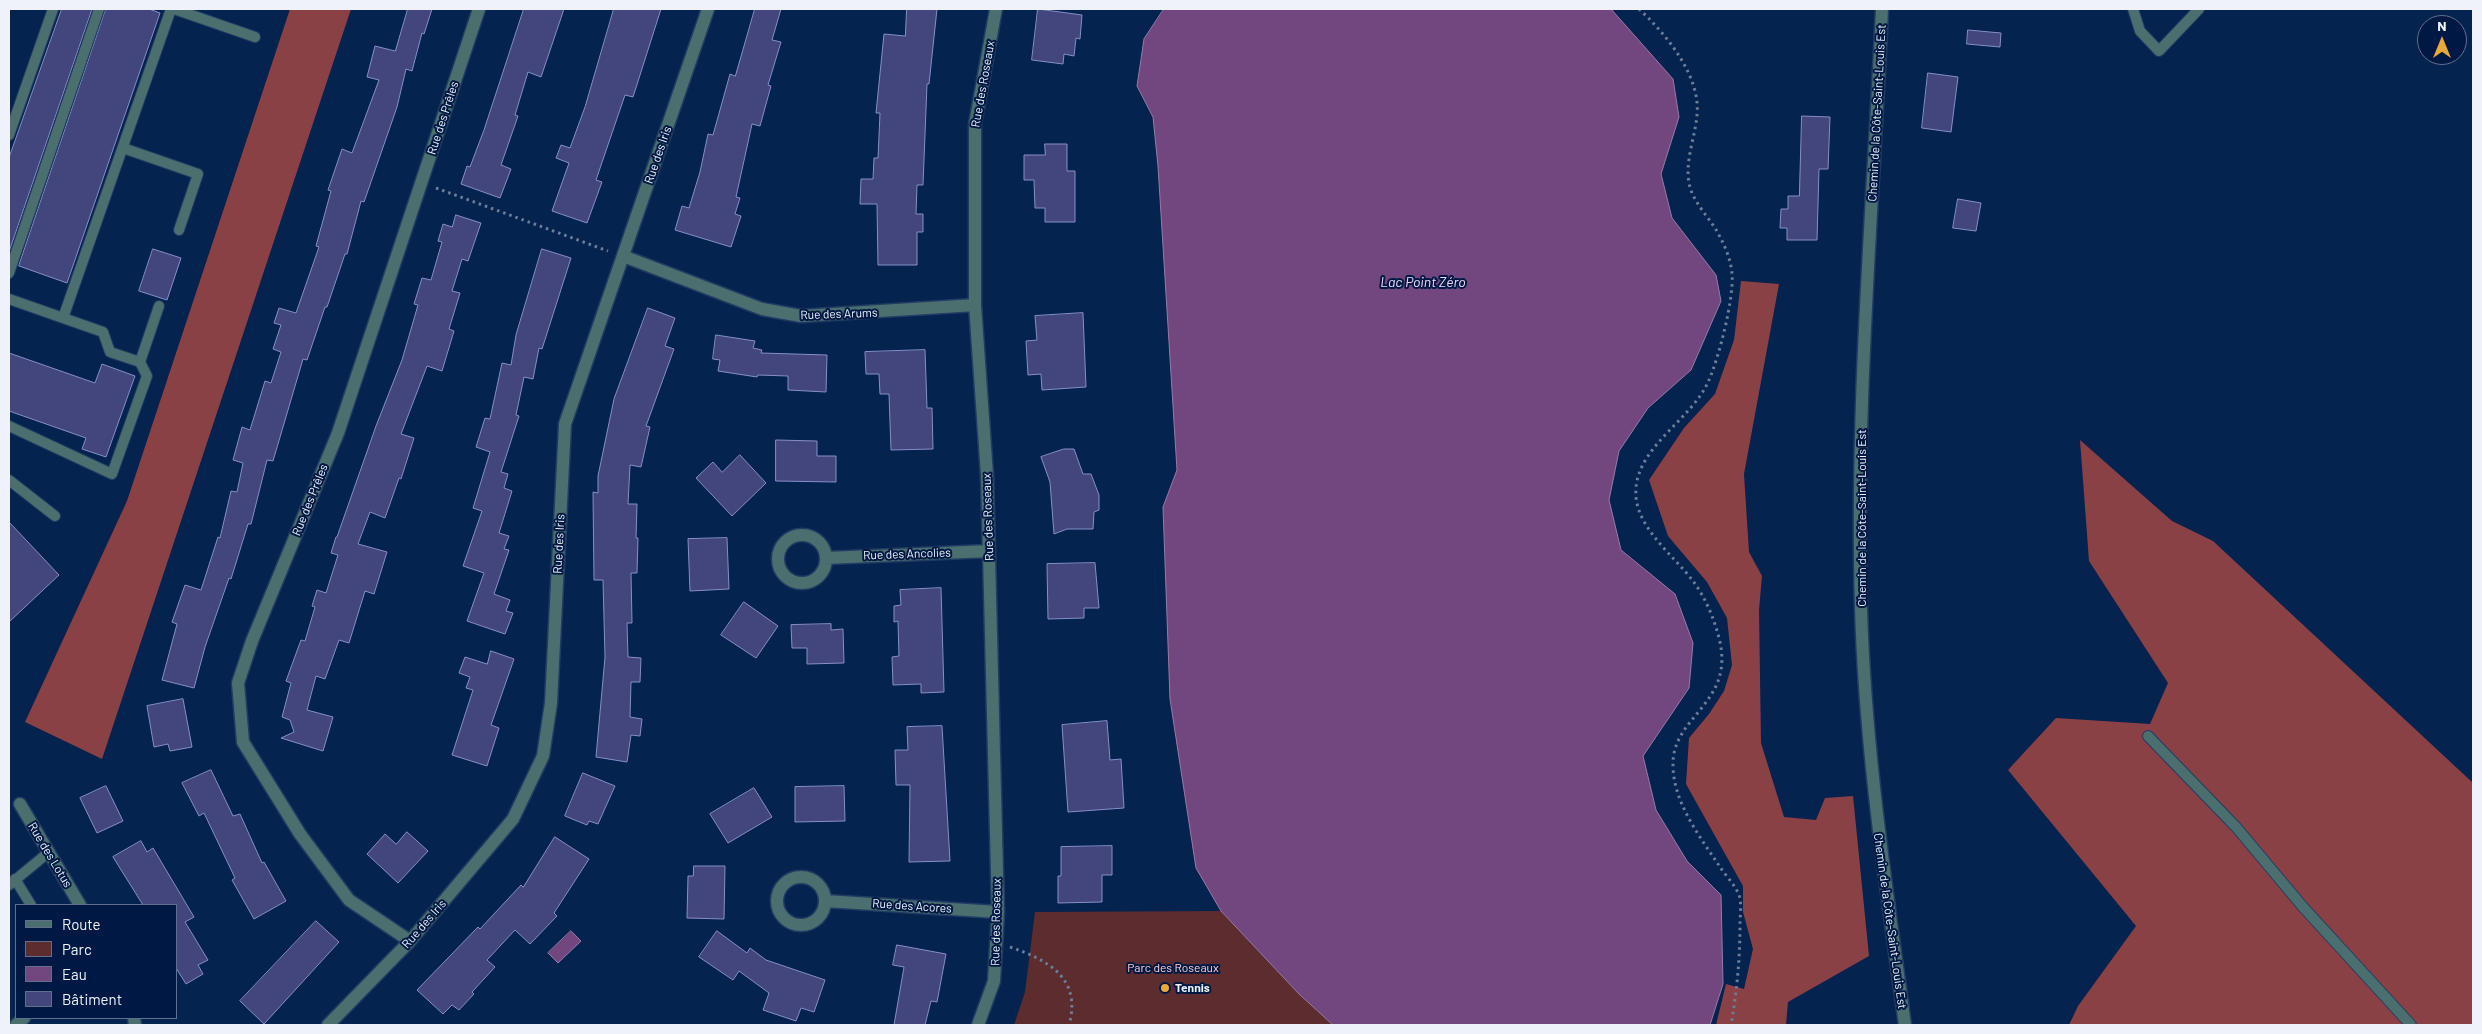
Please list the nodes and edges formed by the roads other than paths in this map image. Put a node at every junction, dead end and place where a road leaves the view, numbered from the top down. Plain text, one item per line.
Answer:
1 (54, 9) edge
2 (99, 9) edge
3 (173, 9) edge
4 (479, 9) edge
5 (708, 9) edge
6 (996, 9) edge
7 (1882, 9) edge
8 (2133, 9) edge
9 (2199, 9) edge
10 (255, 37) dead end
11 (9, 135) edge
12 (123, 148) junction
13 (179, 230) dead end
14 (623, 256) junction
15 (9, 272) edge
16 (9, 298) edge
17 (975, 305) junction
18 (159, 306) dead end
19 (63, 318) junction
20 (140, 362) junction
21 (9, 426) edge
22 (9, 480) edge
23 (55, 516) dead end
24 (988, 551) junction
25 (826, 558) dead end
26 (2148, 736) dead end
27 (20, 804) dead end
28 (49, 852) junction
29 (12, 882) edge
30 (826, 901) dead end
31 (30, 904) edge
32 (76, 904) edge
33 (998, 912) junction
34 (410, 940) junction
35 (328, 1025) edge
36 (978, 1025) edge
37 (1905, 1025) edge
38 (2411, 1025) edge

1 - 11 lane
2 - 15 lane
3 - 10 lane
3 - 12 lane
4 - 34 street, Rue des Prêles
5 - 14 street, Rue des Iris
6 - 17 street, Rue des Roseaux
7 - 37 street, Chemin de la Côte-Saint-Louis Est
8 - 9 lane
12 - 13 lane
12 - 19 lane
14 - 17 street, Rue des Arums
14 - 34 street, Rue des Iris
16 - 19 lane
17 - 24 street, Rue des Roseaux
18 - 20 lane
19 - 20 lane
20 - 21 lane
22 - 23 lane
24 - 25 street, Rue des Ancolies
24 - 33 street, Rue des Roseaux
26 - 38 lane
27 - 28 street, Rue des Lotus
28 - 29 lane
28 - 32 street, Rue des Lotus
29 - 31 lane
30 - 33 street, Rue des Acores
33 - 36 street, Rue des Roseaux
34 - 35 street, Rue des Iris

